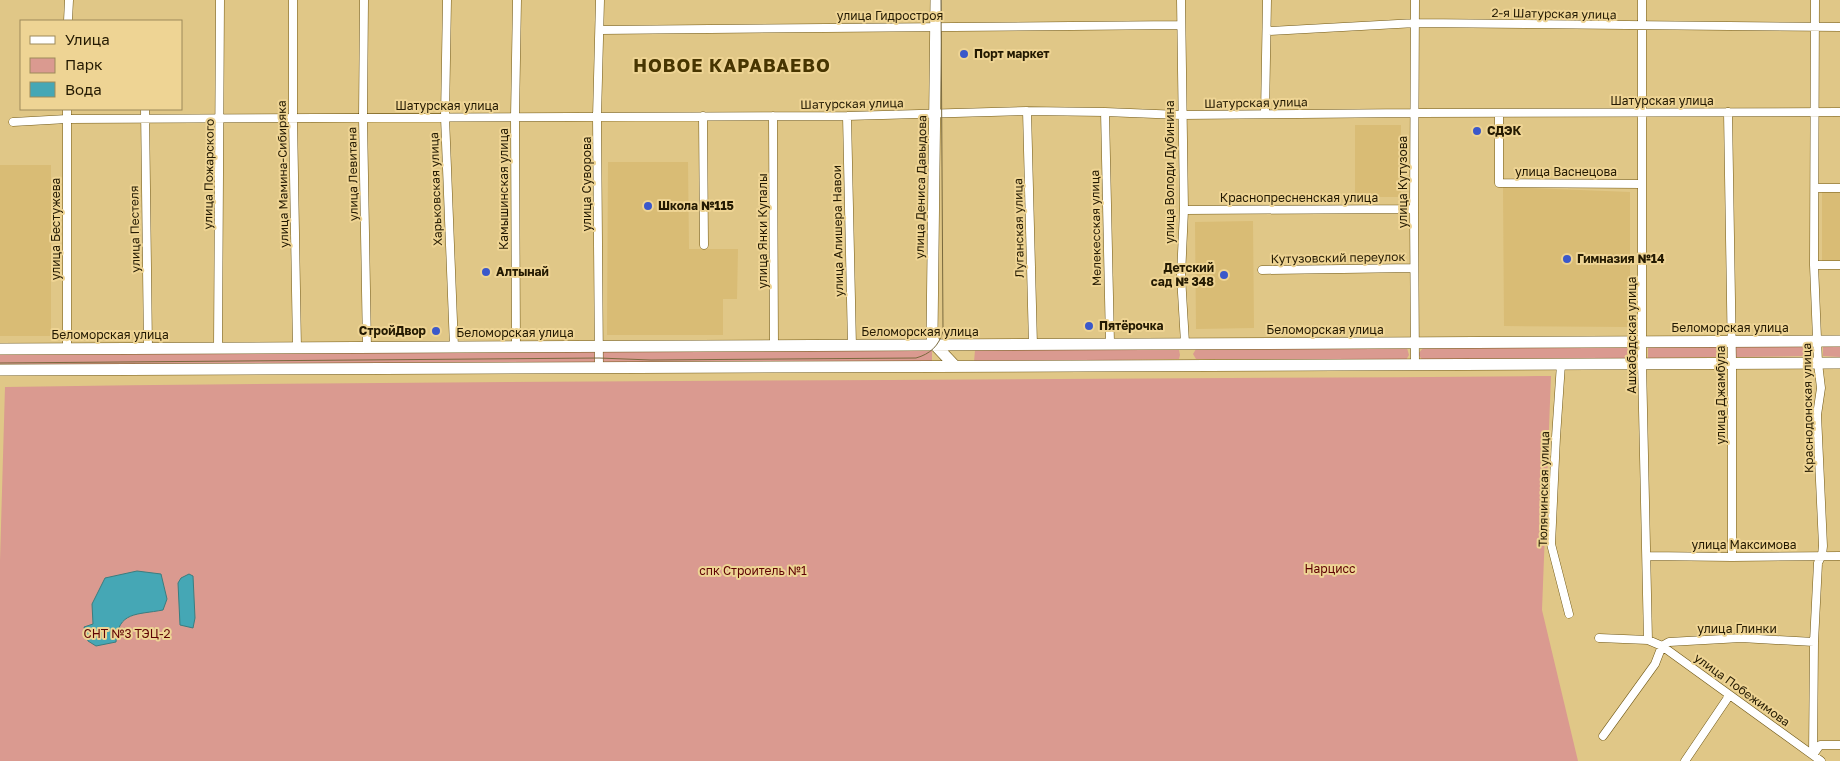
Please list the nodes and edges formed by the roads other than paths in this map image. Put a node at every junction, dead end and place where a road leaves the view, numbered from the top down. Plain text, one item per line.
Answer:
1 (69, 0) edge
2 (220, 0) edge
3 (293, 0) edge
4 (364, 0) edge
5 (447, 0) edge
6 (517, 0) edge
7 (600, 0) edge
8 (936, 0) edge
9 (1181, 0) edge
10 (1267, 0) edge
11 (1415, 0) edge
12 (1642, 0) edge
13 (1815, 0) edge
14 (68, 20) edge
15 (1416, 23) junction
16 (1181, 25) junction
17 (1642, 26) junction
18 (936, 27) junction
19 (1815, 27) junction
20 (1840, 27) edge
21 (600, 30) junction
22 (1268, 32) junction
23 (67, 110) edge
24 (145, 110) edge
25 (1027, 111) junction
26 (1105, 112) junction
27 (1728, 112) junction
28 (1815, 112) junction
29 (1840, 112) edge
30 (1415, 113) junction
31 (1499, 113) junction
32 (1642, 113) junction
33 (936, 114) junction
34 (1265, 114) junction
35 (703, 116) junction
36 (774, 116) junction
37 (847, 116) junction
38 (1181, 116) junction
39 (445, 117) junction
40 (515, 117) junction
41 (597, 117) junction
42 (220, 118) junction
43 (292, 118) junction
44 (363, 118) junction
45 (67, 119) junction
46 (145, 119) junction
47 (13, 122) dead end
48 (1642, 184) junction
49 (1814, 188) junction
50 (1840, 188) edge
51 (1414, 209) junction
52 (1184, 210) junction
53 (704, 245) dead end
54 (1814, 265) junction
55 (1840, 265) edge
56 (1414, 268) junction
57 (1262, 270) dead end
58 (1818, 340) junction
59 (1732, 341) junction
60 (1840, 341) edge
61 (1642, 342) junction
62 (1110, 343) junction
63 (1185, 343) junction
64 (1415, 344) junction
65 (1033, 345) junction
66 (774, 346) junction
67 (852, 346) junction
68 (936, 346) junction
69 (454, 347) junction
70 (516, 347) junction
71 (599, 347) junction
72 (148, 348) junction
73 (218, 348) junction
74 (297, 348) junction
75 (367, 348) junction
76 (0, 349) edge
77 (67, 349) junction
78 (1642, 363) junction
79 (1732, 363) junction
80 (1818, 363) junction
81 (1840, 363) edge
82 (1415, 364) junction
83 (1561, 364) junction
84 (1185, 365) junction
85 (955, 366) junction
86 (599, 368) junction
87 (0, 370) edge
88 (1647, 556) junction
89 (1822, 556) junction
90 (1840, 556) edge
91 (1732, 557) junction
92 (1569, 614) dead end
93 (1599, 638) dead end
94 (1648, 640) junction
95 (1814, 642) junction
96 (1662, 646) junction
97 (1729, 696) junction
98 (1602, 736) dead end
99 (1840, 745) edge
100 (1813, 755) junction
101 (1685, 761) edge
102 (1821, 761) edge

1 - 14 street
2 - 42 street, улица Пожарского
3 - 43 street, улица Мамина-Сибиряка
4 - 44 street, улица Левитана
5 - 39 street, Харьковская улица
6 - 40 street, Камышинская улица
7 - 21 street, улица Суворова
8 - 18 main road, улица Дениса Давыдова
9 - 16 street, улица Володи Дубинина
10 - 22 street
11 - 15 street, улица Кутузова
12 - 17 street, Ашхабадская улица
13 - 19 street, Краснодонская улица
15 - 17 street, 2-я Шатурская улица
15 - 22 street, 2-я Шатурская улица
15 - 30 street, улица Кутузова
16 - 18 street, улица Гидростроя
16 - 38 street, улица Володи Дубинина
17 - 19 street, 2-я Шатурская улица
17 - 32 street, Ашхабадская улица
18 - 21 street, улица Гидростроя
18 - 33 main road, улица Дениса Давыдова
19 - 20 street, 2-я Шатурская улица
19 - 28 street, Краснодонская улица
21 - 41 street, улица Суворова
22 - 34 street
23 - 45 street, улица Бестужева
24 - 46 street, улица Пестеля
25 - 26 street, Шатурская улица
25 - 33 street, Шатурская улица
25 - 65 street, Луганская улица
26 - 38 street, Шатурская улица
26 - 62 street, Мелекесская улица
27 - 28 street, Шатурская улица
27 - 32 street, Шатурская улица
27 - 59 street, улица Джамбула
28 - 29 street, Шатурская улица
28 - 49 street, Краснодонская улица
30 - 31 street, Шатурская улица
30 - 34 street, Шатурская улица
30 - 51 street, улица Кутузова
31 - 32 street, Шатурская улица
31 - 48 street, улица Васнецова
32 - 48 street, Ашхабадская улица
33 - 37 street, Шатурская улица
33 - 68 main road, улица Дениса Давыдова
34 - 38 street, Шатурская улица
35 - 36 street, Шатурская улица
35 - 41 street, Шатурская улица
35 - 53 street
36 - 37 street, Шатурская улица
36 - 66 street, улица Янки Купалы
37 - 67 street, улица Алишера Навои
38 - 52 street, улица Володи Дубинина
39 - 40 street, Шатурская улица
39 - 44 street, Шатурская улица
39 - 69 street, Харьковская улица
40 - 41 street, Шатурская улица
40 - 70 street, Камышинская улица
41 - 71 street, улица Суворова
42 - 43 street, Шатурская улица
42 - 46 street, Шатурская улица
42 - 73 street, улица Пожарского
43 - 44 street, Шатурская улица
43 - 74 street, улица Мамина-Сибиряка
44 - 75 street, улица Левитана
45 - 46 street, Шатурская улица
45 - 47 street, Шатурская улица
45 - 77 street, улица Бестужева
46 - 72 street, улица Пестеля
48 - 61 street, Ашхабадская улица
49 - 50 street
49 - 54 street, Краснодонская улица
51 - 52 street, Краснопресненская улица
51 - 56 street, улица Кутузова
52 - 63 street, улица Володи Дубинина
54 - 55 street
54 - 58 street, Краснодонская улица
56 - 57 street, Кутузовский переулок
56 - 64 street, улица Кутузова
58 - 59 main road, Беломорская улица
58 - 60 main road, Беломорская улица
58 - 80 street, Краснодонская улица
59 - 61 main road, Беломорская улица
59 - 79 street, улица Джамбула
61 - 64 main road, Беломорская улица
61 - 78 street, Ашхабадская улица
62 - 63 main road, Беломорская улица
62 - 65 main road, Беломорская улица
63 - 64 main road, Беломорская улица
63 - 84 main road
64 - 82 street, улица Кутузова
65 - 68 main road, Беломорская улица
66 - 67 main road, Беломорская улица
66 - 71 main road, Беломорская улица
67 - 68 main road, Беломорская улица
68 - 85 main road
69 - 70 main road, Беломорская улица
69 - 75 main road, Беломорская улица
70 - 71 main road, Беломорская улица
71 - 86 street, улица Суворова
72 - 73 main road, Беломорская улица
72 - 77 main road, Беломорская улица
73 - 74 main road, Беломорская улица
74 - 75 main road, Беломорская улица
76 - 77 main road, Беломорская улица
78 - 79 main road
78 - 83 main road
78 - 88 street, Ашхабадская улица
79 - 80 main road
79 - 91 street, улица Джамбула
80 - 81 main road
80 - 89 street, Краснодонская улица
82 - 83 main road
82 - 84 main road
83 - 92 street, Тюлячинская улица
84 - 85 main road
85 - 86 main road
86 - 87 main road
88 - 91 street, улица Максимова
88 - 94 street, Ашхабадская улица
89 - 90 street, улица Максимова
89 - 91 street, улица Максимова
89 - 95 street, Краснодонская улица
93 - 94 street
94 - 96 street, улица Побежимова
95 - 96 street, улица Глинки
95 - 100 street, Краснодонская улица
96 - 97 street, улица Побежимова
96 - 98 street
97 - 100 street, улица Побежимова
97 - 101 street
99 - 100 street
100 - 102 street, улица Побежимова

